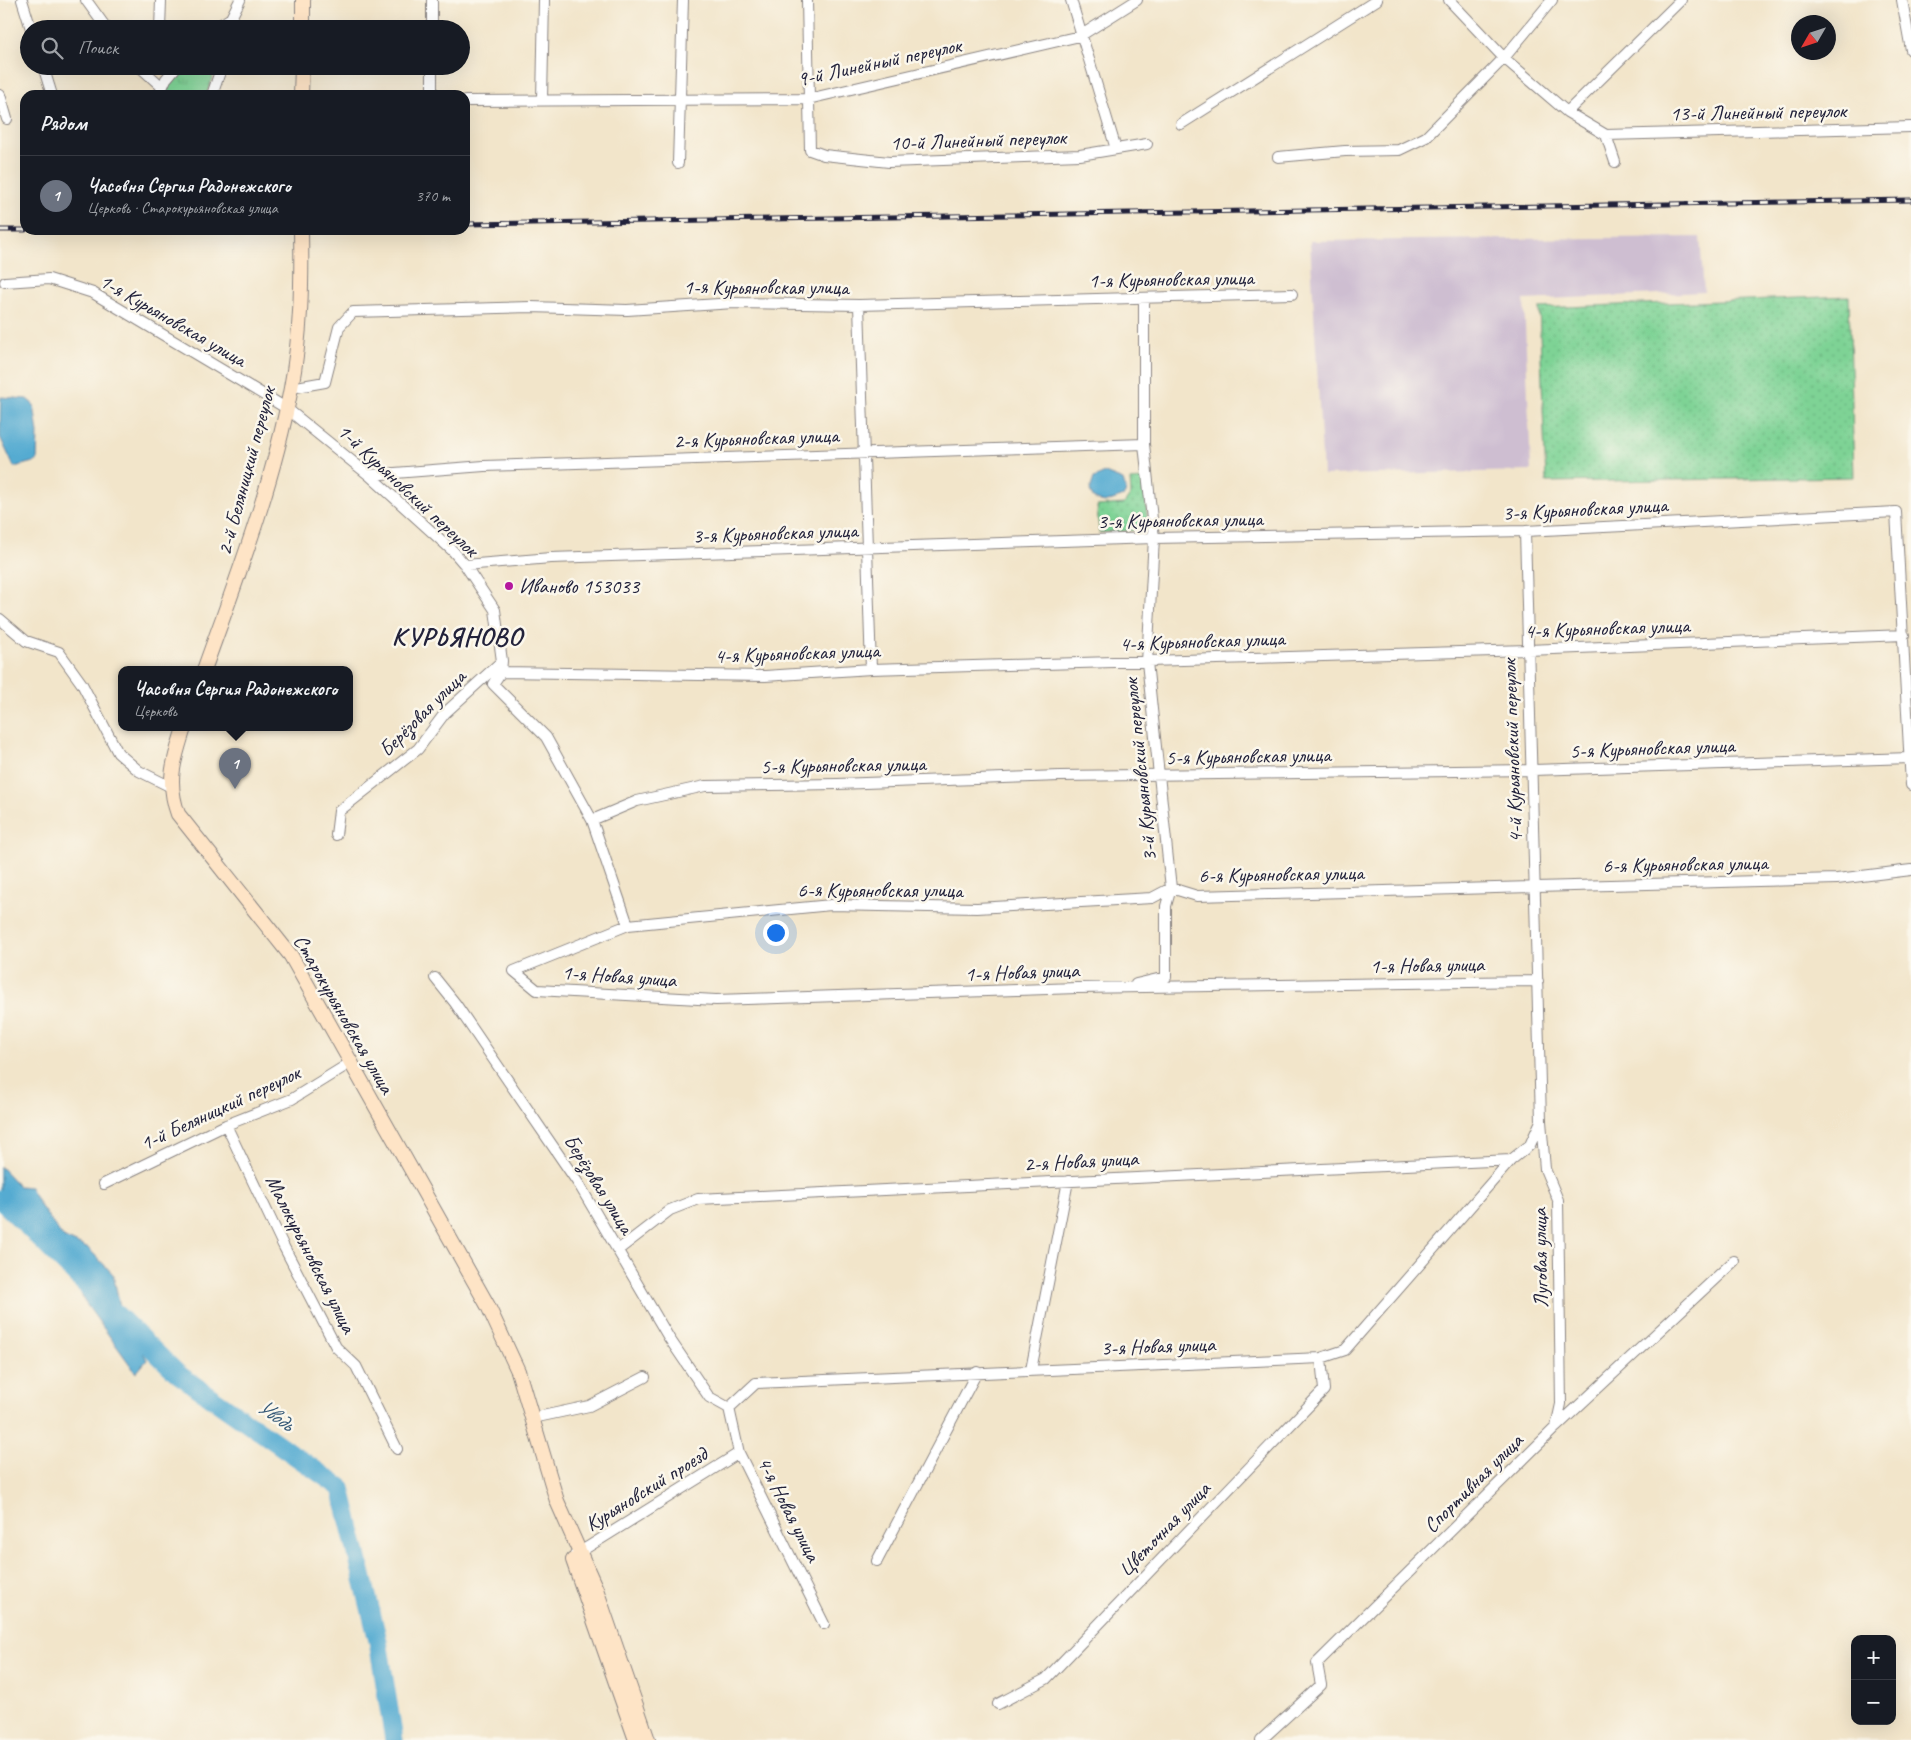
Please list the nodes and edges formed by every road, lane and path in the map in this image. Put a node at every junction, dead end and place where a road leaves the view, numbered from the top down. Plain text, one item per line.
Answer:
1 (22, 0) edge
2 (86, 0) edge
3 (94, 0) edge
4 (161, 0) edge
5 (240, 0) edge
6 (303, 0) edge
7 (432, 0) edge
8 (544, 0) edge
9 (683, 0) edge
10 (807, 0) edge
11 (1072, 0) edge
12 (1137, 0) edge
13 (1377, 0) edge
14 (1449, 0) edge
15 (1552, 0) edge
16 (1681, 0) edge
17 (1902, 0) edge
18 (28, 20) edge
19 (101, 20) edge
20 (104, 20) edge
21 (160, 20) edge
22 (233, 20) edge
23 (303, 20) edge
24 (432, 20) edge
25 (1080, 36) junction
26 (1911, 50) edge
27 (1504, 58) junction
28 (46, 75) edge
29 (147, 75) edge
30 (168, 75) edge
31 (219, 75) edge
32 (302, 75) edge
33 (432, 75) edge
34 (50, 90) edge
35 (160, 90) edge
36 (214, 90) edge
37 (301, 90) edge
38 (432, 90) edge
39 (0, 95) edge
40 (808, 99) junction
41 (542, 100) junction
42 (470, 101) edge
43 (680, 101) junction
44 (1567, 112) junction
45 (7, 119) dead end
46 (1181, 124) dead end
47 (1911, 127) edge
48 (1606, 135) junction
49 (1147, 144) dead end
50 (1116, 150) junction
51 (1278, 157) dead end
52 (1615, 162) dead end
53 (678, 163) dead end
54 (301, 235) edge
55 (5, 282) dead end
56 (1292, 294) dead end
57 (1144, 299) junction
58 (859, 305) junction
59 (291, 388) junction
60 (286, 408) junction
61 (1144, 444) junction
62 (863, 453) junction
63 (369, 475) junction
64 (1525, 531) junction
65 (1154, 538) junction
66 (868, 549) junction
67 (465, 565) junction
68 (0, 620) edge
69 (1904, 635) junction
70 (1528, 650) junction
71 (502, 661) junction
72 (1147, 662) junction
73 (205, 666) edge
74 (871, 669) junction
75 (501, 672) junction
76 (183, 731) edge
77 (1910, 758) edge
78 (1533, 770) junction
79 (1158, 776) junction
80 (1911, 785) edge
81 (171, 787) junction
82 (592, 820) junction
83 (336, 835) dead end
84 (1911, 870) edge
85 (1534, 887) junction
86 (1171, 888) junction
87 (628, 925) junction
88 (1537, 970) joint
89 (514, 971) joint
90 (435, 978) dead end
91 (1538, 982) junction
92 (1117, 988) junction
93 (350, 1063) junction
94 (1541, 1121) junction
95 (226, 1126) junction
96 (1511, 1160) junction
97 (1068, 1180) junction
98 (104, 1184) dead end
99 (618, 1250) junction
100 (1734, 1261) dead end
101 (1321, 1358) junction
102 (1031, 1370) junction
103 (977, 1372) junction
104 (645, 1377) dead end
105 (729, 1408) junction
106 (533, 1418) junction
107 (1556, 1427) junction
108 (397, 1449) dead end
109 (739, 1453) junction
110 (576, 1555) junction
111 (877, 1561) dead end
112 (824, 1624) dead end
113 (998, 1704) dead end
114 (636, 1740) edge
115 (648, 1740) edge
116 (1261, 1740) edge

1 - 18 street
2 - 19 street
3 - 20 street
4 - 21 street
5 - 22 street
6 - 23 main road
7 - 24 street
8 - 41 street
9 - 43 street
10 - 40 street
11 - 25 street
12 - 25 street, 9-й Линейный переулок
13 - 46 street
14 - 27 street
15 - 27 street
16 - 44 street
17 - 26 street
25 - 40 street, 9-й Линейный переулок
25 - 50 street
27 - 44 street
27 - 51 street
28 - 34 street
29 - 35 street
30 - 35 street
31 - 36 street
32 - 37 main road
33 - 38 street
39 - 45 street
40 - 43 street, 9-й Линейный переулок
40 - 50 street, 10-й Линейный переулок
41 - 42 street, 9-й Линейный переулок
41 - 43 street, 9-й Линейный переулок
43 - 53 street
44 - 48 street
47 - 48 street, 13-й Линейный переулок
48 - 52 street
49 - 50 street, 10-й Линейный переулок
54 - 59 main road, 2-й Беляницкий переулок
55 - 60 street, 1-я Курьяновская улица
56 - 57 street, 1-я Курьяновская улица
57 - 58 street, 1-я Курьяновская улица
57 - 61 street, 3-й Курьяновский переулок
58 - 59 street, 1-я Курьяновская улица
58 - 62 street
59 - 60 main road, 2-й Беляницкий переулок
60 - 63 street, 1-й Курьяновский переулок
60 - 73 main road, 2-й Беляницкий переулок
61 - 62 street, 2-я Курьяновская улица
61 - 65 street, 3-й Курьяновский переулок
62 - 63 street, 2-я Курьяновская улица
62 - 66 street
63 - 67 street, 1-й Курьяновский переулок
64 - 65 street, 3-я Курьяновская улица
64 - 69 street, 3-я Курьяновская улица
64 - 70 street, 4-й Курьяновский переулок
65 - 66 street, 3-я Курьяновская улица
65 - 72 street, 3-й Курьяновский переулок
66 - 67 street, 3-я Курьяновская улица
66 - 74 street
67 - 71 street, 1-й Курьяновский переулок
68 - 81 street
69 - 70 street, 4-я Курьяновская улица
69 - 77 street
70 - 72 street, 4-я Курьяновская улица
70 - 78 street, 4-й Курьяновский переулок
71 - 75 street, 1-й Курьяновский переулок
71 - 83 street, Берёзовая улица
72 - 74 street, 4-я Курьяновская улица
72 - 79 street, 3-й Курьяновский переулок
74 - 75 street, 4-я Курьяновская улица
75 - 82 street, 1-й Курьяновский переулок
76 - 81 main road
77 - 78 street, 5-я Курьяновская улица
77 - 80 street
78 - 79 street, 5-я Курьяновская улица
78 - 85 street, 4-й Курьяновский переулок
79 - 82 street, 5-я Курьяновская улица
79 - 86 street, 3-й Курьяновский переулок
81 - 93 main road, Старокурьяновская улица
82 - 87 street, 1-й Курьяновский переулок
84 - 85 street, 6-я Курьяновская улица
85 - 86 street, 6-я Курьяновская улица
85 - 88 street, 4-й Курьяновский переулок
86 - 87 street, 6-я Курьяновская улица
86 - 92 street, 3-й Курьяновский переулок
87 - 89 street, 6-я Курьяновская улица
88 - 91 street, Луговая улица
89 - 92 street, 1-я Новая улица
90 - 99 street, Берёзовая улица
91 - 92 street, 1-я Новая улица
91 - 94 street, Луговая улица
93 - 95 street, 1-й Беляницкий переулок
93 - 106 main road, Старокурьяновская улица
94 - 96 street
94 - 107 street, Луговая улица
95 - 98 street, 1-й Беляницкий переулок
95 - 108 street, Малокурьяновская улица
96 - 97 street, 2-я Новая улица
96 - 101 street, 3-я Новая улица
97 - 99 street, 2-я Новая улица
97 - 102 street
99 - 105 street, Берёзовая улица
100 - 107 street, Спортивная улица
101 - 102 street, 3-я Новая улица
101 - 113 street, Цветочная улица
102 - 103 street, 3-я Новая улица
103 - 105 street, 3-я Новая улица
103 - 111 street
104 - 106 street
105 - 109 street, 4-я Новая улица
106 - 110 main road, Старокурьяновская улица
107 - 116 street, Спортивная улица
109 - 110 street, Курьяновский проезд
109 - 112 street, 4-я Новая улица
110 - 114 main road
110 - 115 main road, Старокурьяновская улица

